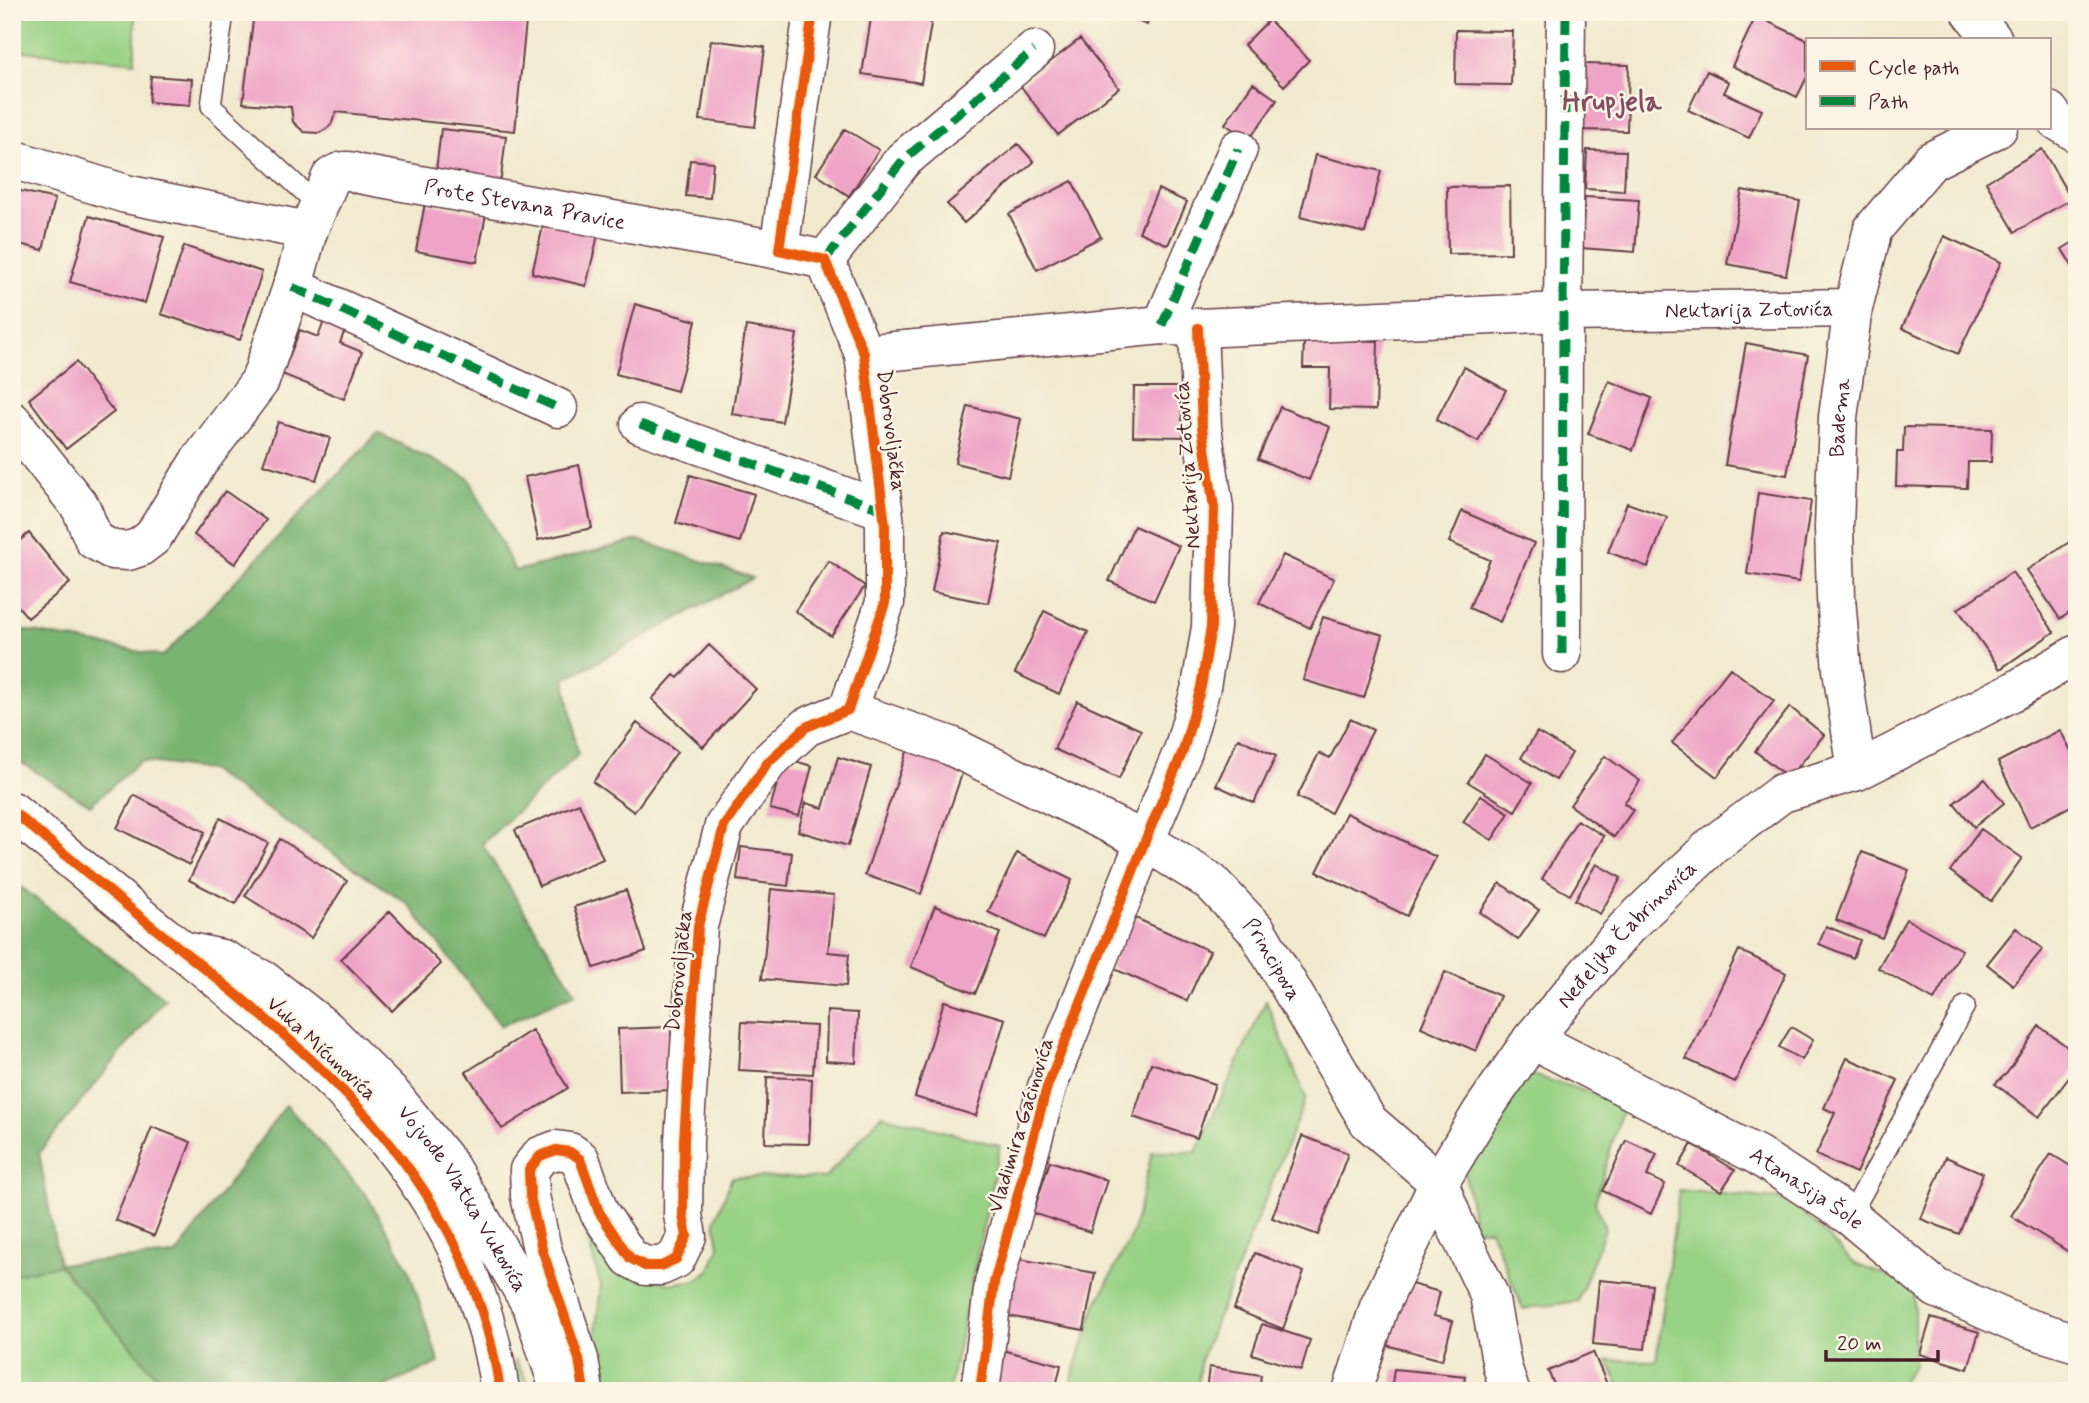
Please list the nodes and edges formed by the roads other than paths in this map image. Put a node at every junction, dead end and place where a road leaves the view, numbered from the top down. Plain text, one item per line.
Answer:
1 (224, 12) edge
2 (813, 12) edge
3 (1566, 12) edge
4 (1971, 12) edge
5 (1991, 38) edge
6 (1034, 50) dead end
7 (1993, 130) edge
8 (1238, 149) dead end
9 (12, 159) edge
10 (313, 218) junction
11 (779, 250) junction
12 (825, 260) junction
13 (292, 287) junction
14 (1853, 308) junction
15 (1563, 312) junction
16 (1180, 327) junction
17 (863, 354) junction
18 (558, 408) dead end
19 (12, 421) edge
20 (640, 424) dead end
21 (883, 510) junction
22 (1562, 654) dead end
23 (2077, 654) edge
24 (848, 710) junction
25 (1857, 771) junction
26 (12, 811) edge
27 (1145, 841) junction
28 (181, 950) junction
29 (1965, 1006) dead end
30 (1532, 1039) junction
31 (1439, 1183) junction
32 (1850, 1216) junction
33 (2077, 1342) edge
34 (500, 1391) edge
35 (560, 1391) edge
36 (584, 1391) edge
37 (980, 1391) edge
38 (1352, 1391) edge
39 (1510, 1391) edge

1 - 10 lane
2 - 11 street
3 - 15 street
4 - 5 street
6 - 12 street
7 - 14 street, Badema
8 - 16 street, Nektarija Zotovića
9 - 10 street
10 - 11 street, Prote Stevana Pravice
10 - 13 street, Prote Stevana Pravice
11 - 12 street
12 - 17 street, Dobrovoljačka
13 - 18 street
13 - 19 street, Prote Stevana Pravice
14 - 15 street, Nektarija Zotovića
14 - 25 street, Badema
15 - 16 street, Nektarija Zotovića
15 - 22 street
16 - 17 street, Nektarija Zotovića
16 - 27 street, Nektarija Zotovića
17 - 21 street, Dobrovoljačka
20 - 21 street
21 - 24 street, Dobrovoljačka
23 - 25 street, Neđeljka Čabrinovića
24 - 27 street, Principova
24 - 36 street, Dobrovoljačka
25 - 30 street, Neđeljka Čabrinovića
26 - 28 street, Vuka Mićunovića
27 - 31 street, Principova
27 - 37 street, Vladimira Gaćinovića
28 - 34 street, Vuka Mićunovića
28 - 35 street, Vojvode Vlatka Vukovića
29 - 32 lane
30 - 31 street, Neđeljka Čabrinovića
30 - 32 street, Atanasija Šole
31 - 38 street, Neđeljka Čabrinovića
31 - 39 street, Principova
32 - 33 street, Atanasija Šole

